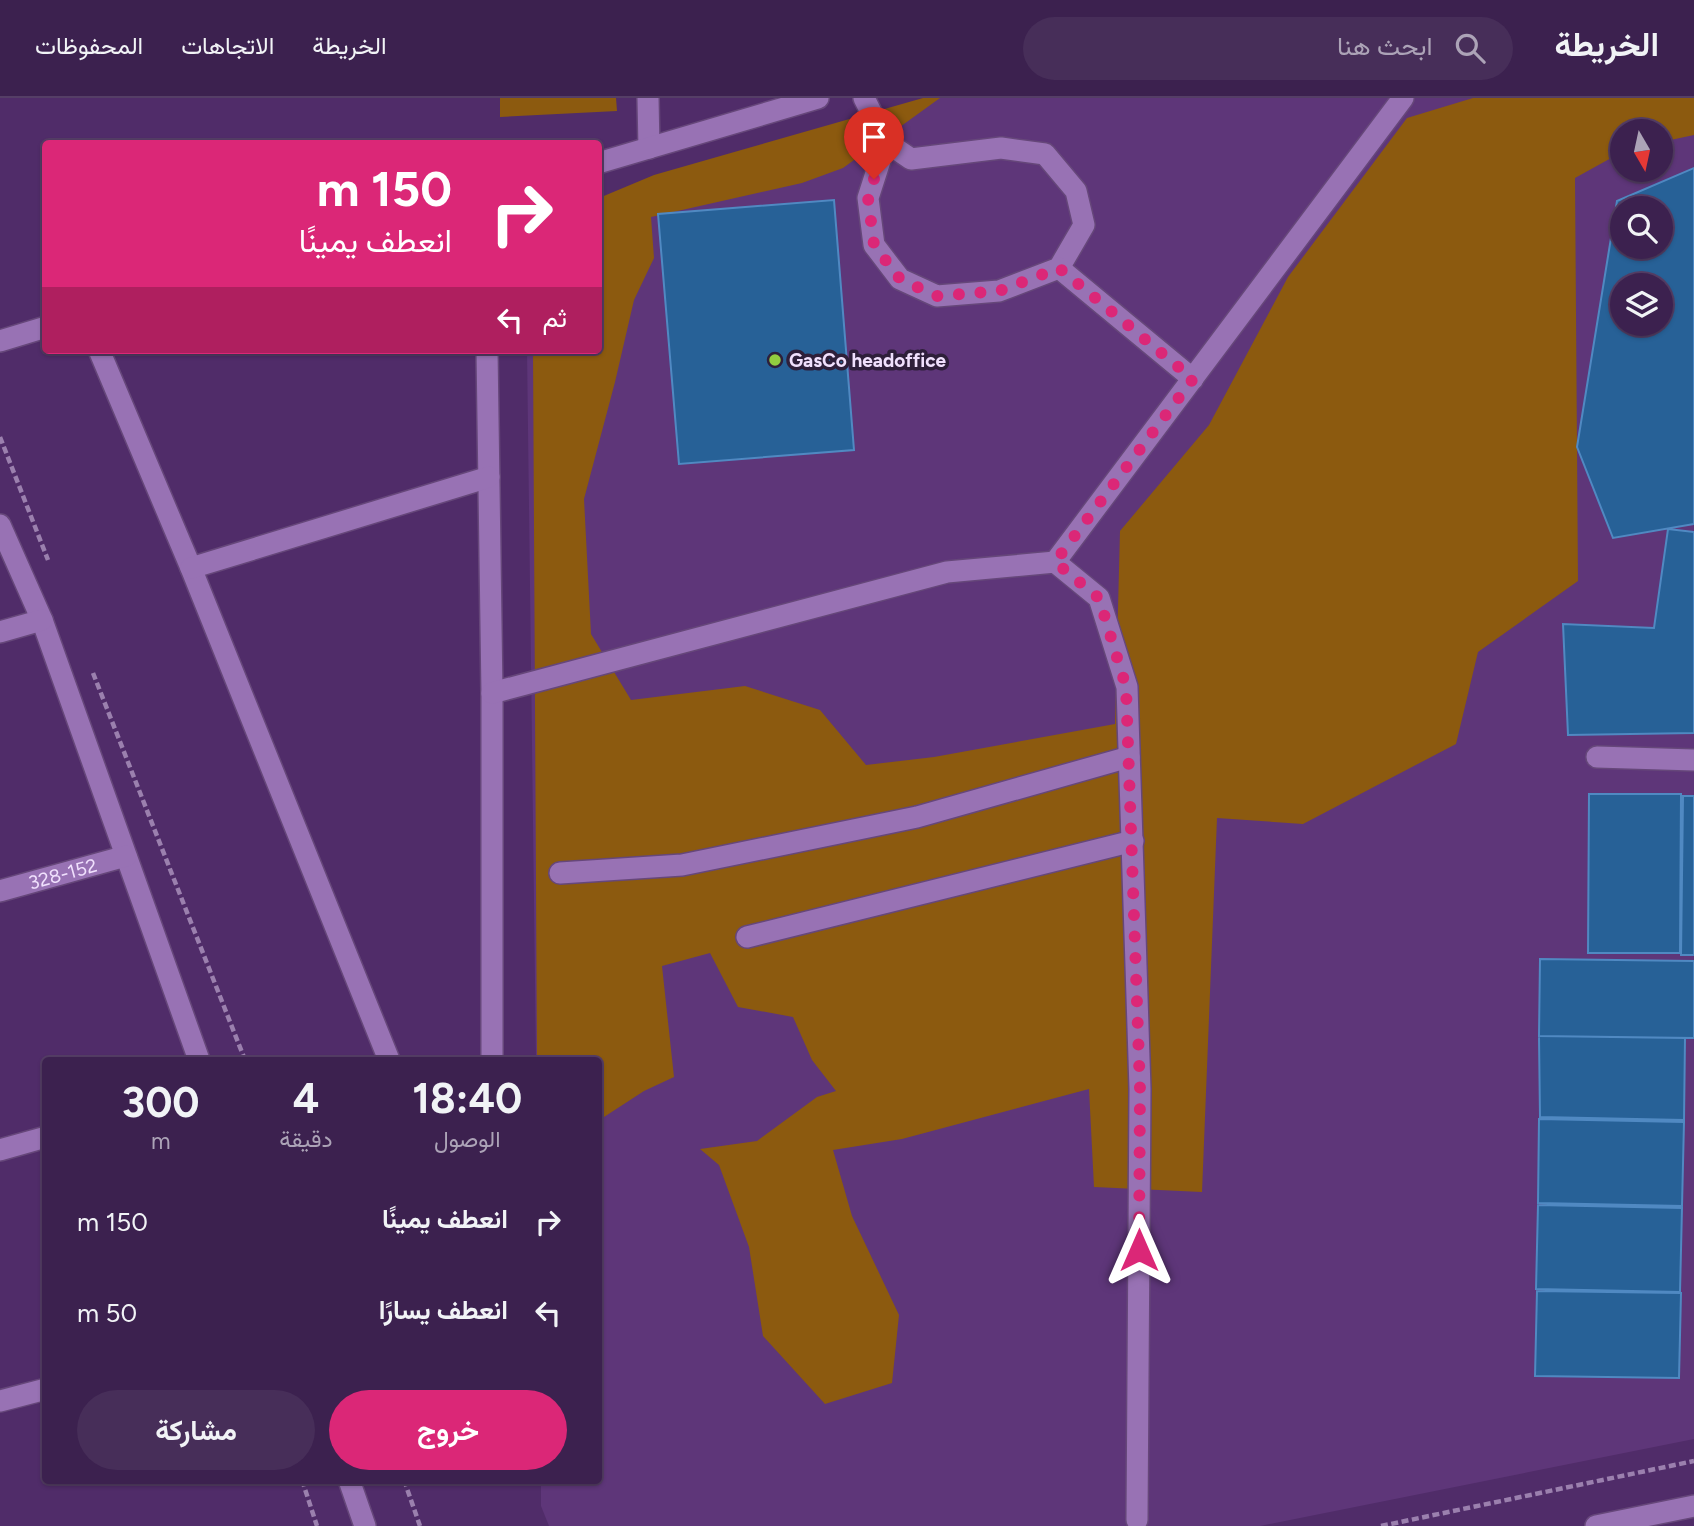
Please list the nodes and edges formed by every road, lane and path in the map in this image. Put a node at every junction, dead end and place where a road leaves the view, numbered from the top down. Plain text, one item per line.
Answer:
1 (648, 98) edge
2 (818, 98) edge
3 (864, 98) edge
4 (1403, 98) edge
5 (886, 142) junction
6 (649, 148) junction
7 (602, 162) edge
8 (1059, 268) junction
9 (42, 328) edge
10 (0, 341) edge
11 (101, 354) edge
12 (487, 354) edge
13 (1193, 379) junction
14 (0, 437) edge
15 (489, 477) junction
16 (0, 525) edge
17 (1055, 562) junction
18 (51, 567) dead end
19 (191, 568) junction
20 (42, 620) junction
21 (0, 632) edge
22 (92, 671) dead end
23 (492, 693) junction
24 (1129, 757) junction
25 (1597, 757) dead end
26 (1694, 760) edge
27 (1133, 841) junction
28 (126, 856) junction
29 (559, 873) dead end
30 (0, 891) edge
31 (747, 937) dead end
32 (198, 1057) edge
33 (244, 1057) edge
34 (388, 1057) edge
35 (492, 1057) edge
36 (42, 1138) edge
37 (0, 1150) edge
38 (42, 1390) edge
39 (0, 1401) edge
40 (1694, 1461) edge
41 (303, 1484) edge
42 (350, 1484) edge
43 (405, 1484) edge
44 (1694, 1506) edge
45 (1137, 1520) dead end
46 (317, 1526) edge
47 (365, 1526) edge
48 (420, 1526) edge
49 (1381, 1526) edge
50 (1596, 1526) edge

1 - 6 street
2 - 6 street
3 - 5 street
4 - 13 street
5 - 8 street
5 - 8 street
6 - 7 street
8 - 13 street
9 - 10 street
11 - 19 street
12 - 15 street
13 - 17 street
14 - 18 path
15 - 19 street
15 - 23 street
16 - 20 street
17 - 23 street
17 - 24 street
19 - 34 street
20 - 21 street
20 - 28 street
22 - 33 path
23 - 35 street
24 - 27 street
24 - 29 street
25 - 26 street
27 - 31 street
27 - 45 street
28 - 30 street, 328-152
28 - 32 street
36 - 37 street
38 - 39 street
40 - 49 path
41 - 46 path
42 - 47 street
43 - 48 path
44 - 50 street

